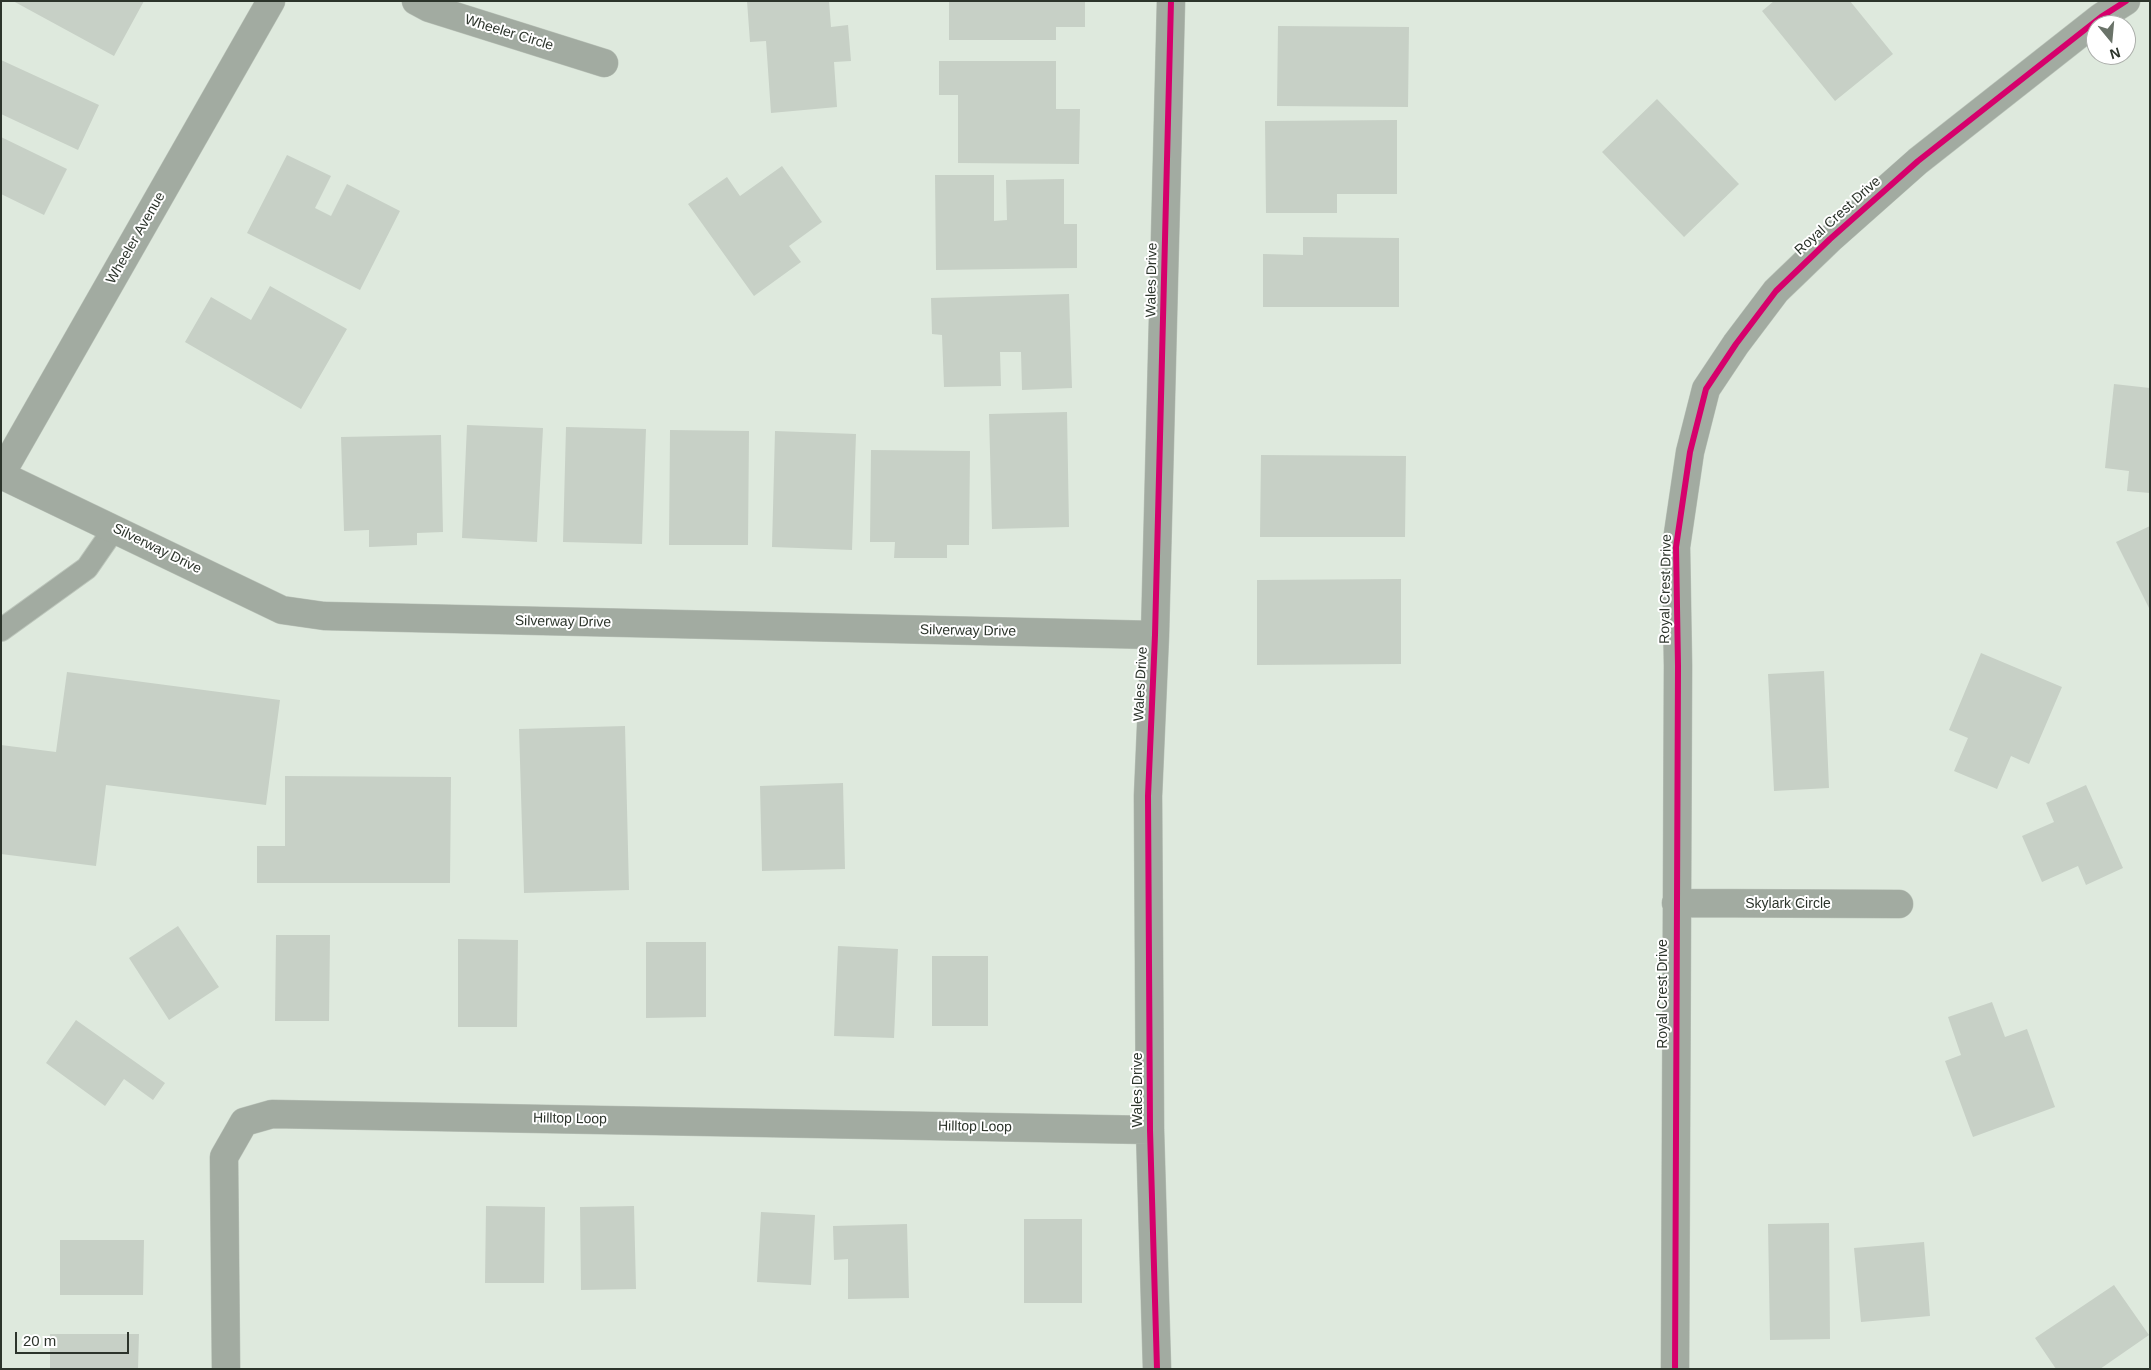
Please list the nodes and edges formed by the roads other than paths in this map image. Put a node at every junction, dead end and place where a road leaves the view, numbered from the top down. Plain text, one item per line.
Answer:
1 (271, 1) edge
2 (416, 1) edge
3 (1172, 1) edge
4 (2126, 1) edge
5 (604, 63) dead end
6 (1, 474) edge
7 (114, 529) junction
8 (1, 630) edge
9 (1155, 635) junction
10 (1676, 903) junction
11 (1899, 904) dead end
12 (1150, 1130) junction
13 (226, 1369) edge
14 (1157, 1369) edge
15 (1675, 1369) edge

1 - 6 street, Wheeler Avenue
2 - 5 street, Wheeler Circle
3 - 9 street, Wales Drive
4 - 10 street, Royal Crest Drive
6 - 7 street, Silverway Drive
7 - 8 lane
7 - 9 street, Silverway Drive
9 - 12 street, Wales Drive
10 - 11 street, Skylark Circle
10 - 15 street, Royal Crest Drive
12 - 13 street, Hilltop Loop
12 - 14 street, Wales Drive

